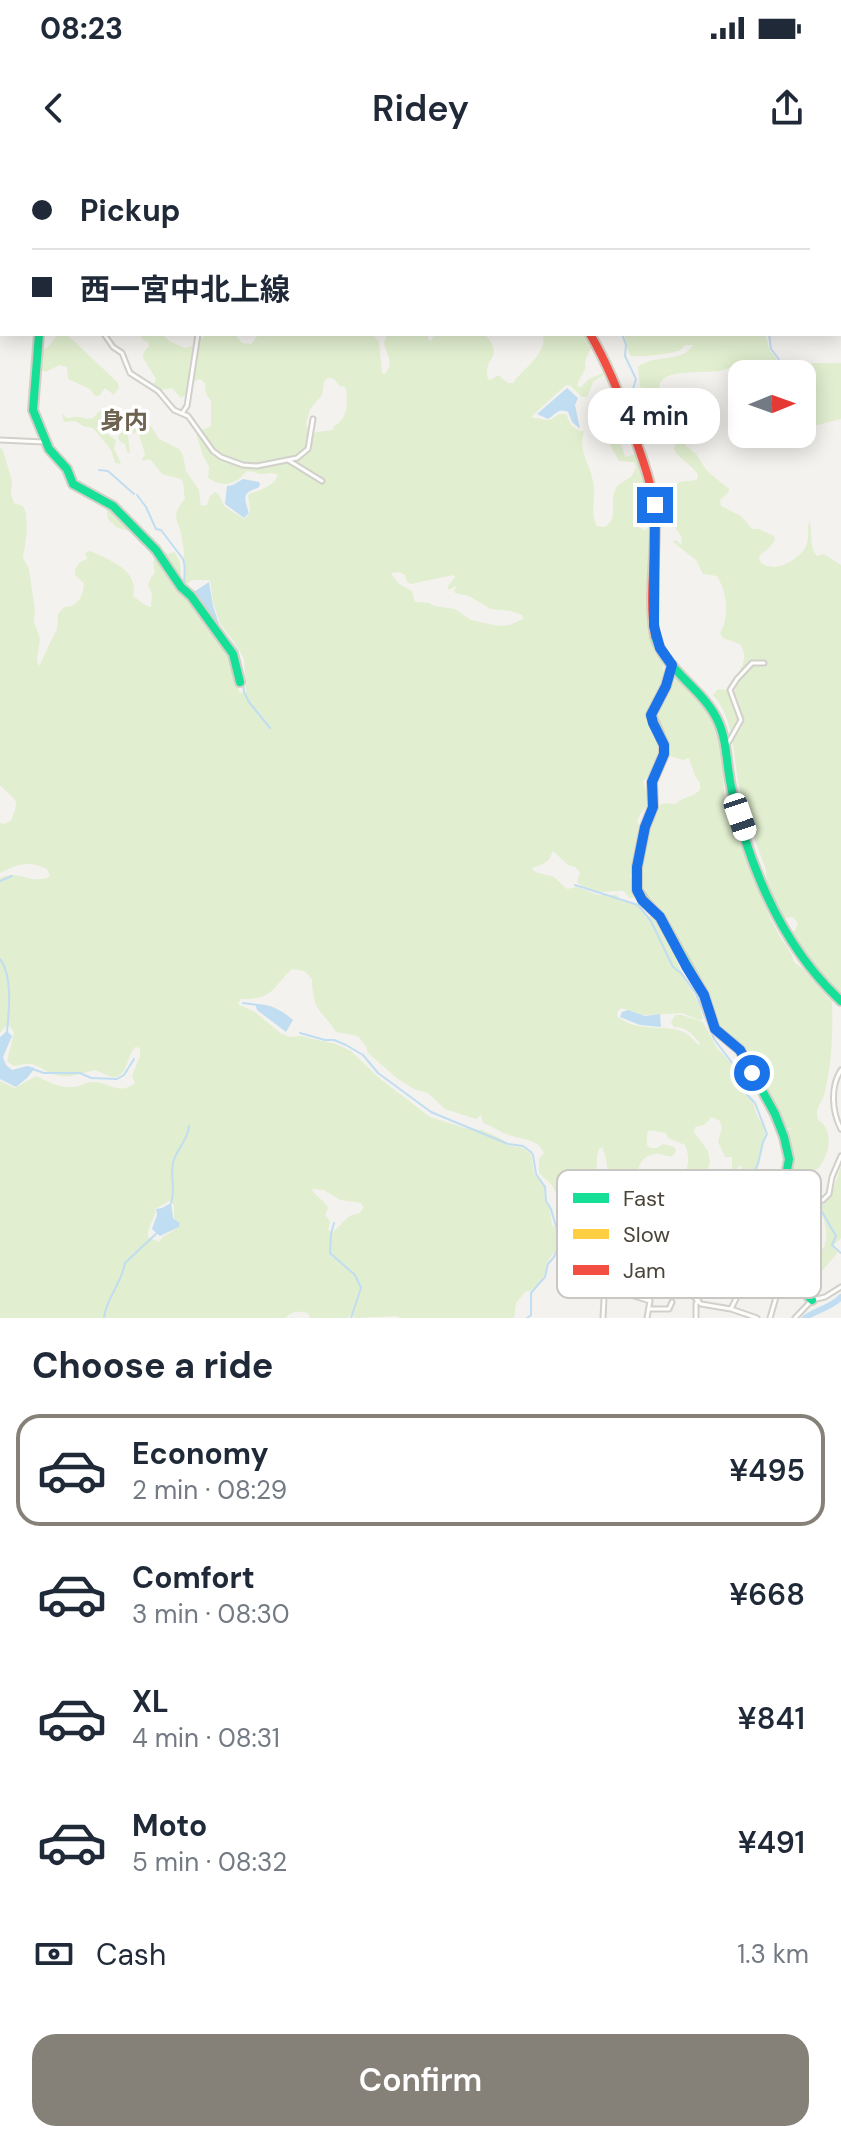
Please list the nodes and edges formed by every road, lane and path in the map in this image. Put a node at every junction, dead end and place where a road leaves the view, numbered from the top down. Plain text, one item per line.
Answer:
1 (39, 336) edge
2 (105, 336) edge
3 (198, 336) edge
4 (591, 336) edge
5 (182, 413) junction
6 (313, 419) dead end
7 (0, 440) edge
8 (45, 441) junction
9 (288, 460) junction
10 (322, 481) dead end
11 (764, 663) dead end
12 (672, 665) junction
13 (240, 682) dead end
14 (725, 748) junction
15 (841, 1001) edge
16 (841, 1070) edge
17 (841, 1129) edge
18 (841, 1156) edge
19 (787, 1170) edge
20 (821, 1200) edge
21 (841, 1287) edge
22 (604, 1298) edge
23 (640, 1298) edge
24 (649, 1298) edge
25 (694, 1298) edge
26 (699, 1298) edge
27 (735, 1298) edge
28 (776, 1298) edge
29 (821, 1298) edge
30 (821, 1298) edge
31 (812, 1300) joint
32 (650, 1301) junction
33 (697, 1301) junction
34 (672, 1302) dead end
35 (649, 1309) junction
36 (731, 1309) junction
37 (603, 1318) edge
38 (647, 1318) edge
39 (696, 1318) edge
40 (757, 1318) edge
41 (770, 1318) edge
42 (795, 1318) edge

1 - 8 street
2 - 5 street
3 - 5 street
4 - 12 street
5 - 9 street
6 - 9 street
7 - 8 street
8 - 13 street
9 - 10 street
11 - 14 street
12 - 14 street
12 - 19 street
14 - 15 street
16 - 17 street
18 - 20 street
21 - 30 street
22 - 37 street
23 - 32 street
24 - 32 street
25 - 33 street
26 - 33 street
27 - 36 street
28 - 41 street
29 - 31 street
31 - 42 street
32 - 35 street
33 - 36 street
33 - 39 street
34 - 35 street
35 - 38 street
36 - 40 street

